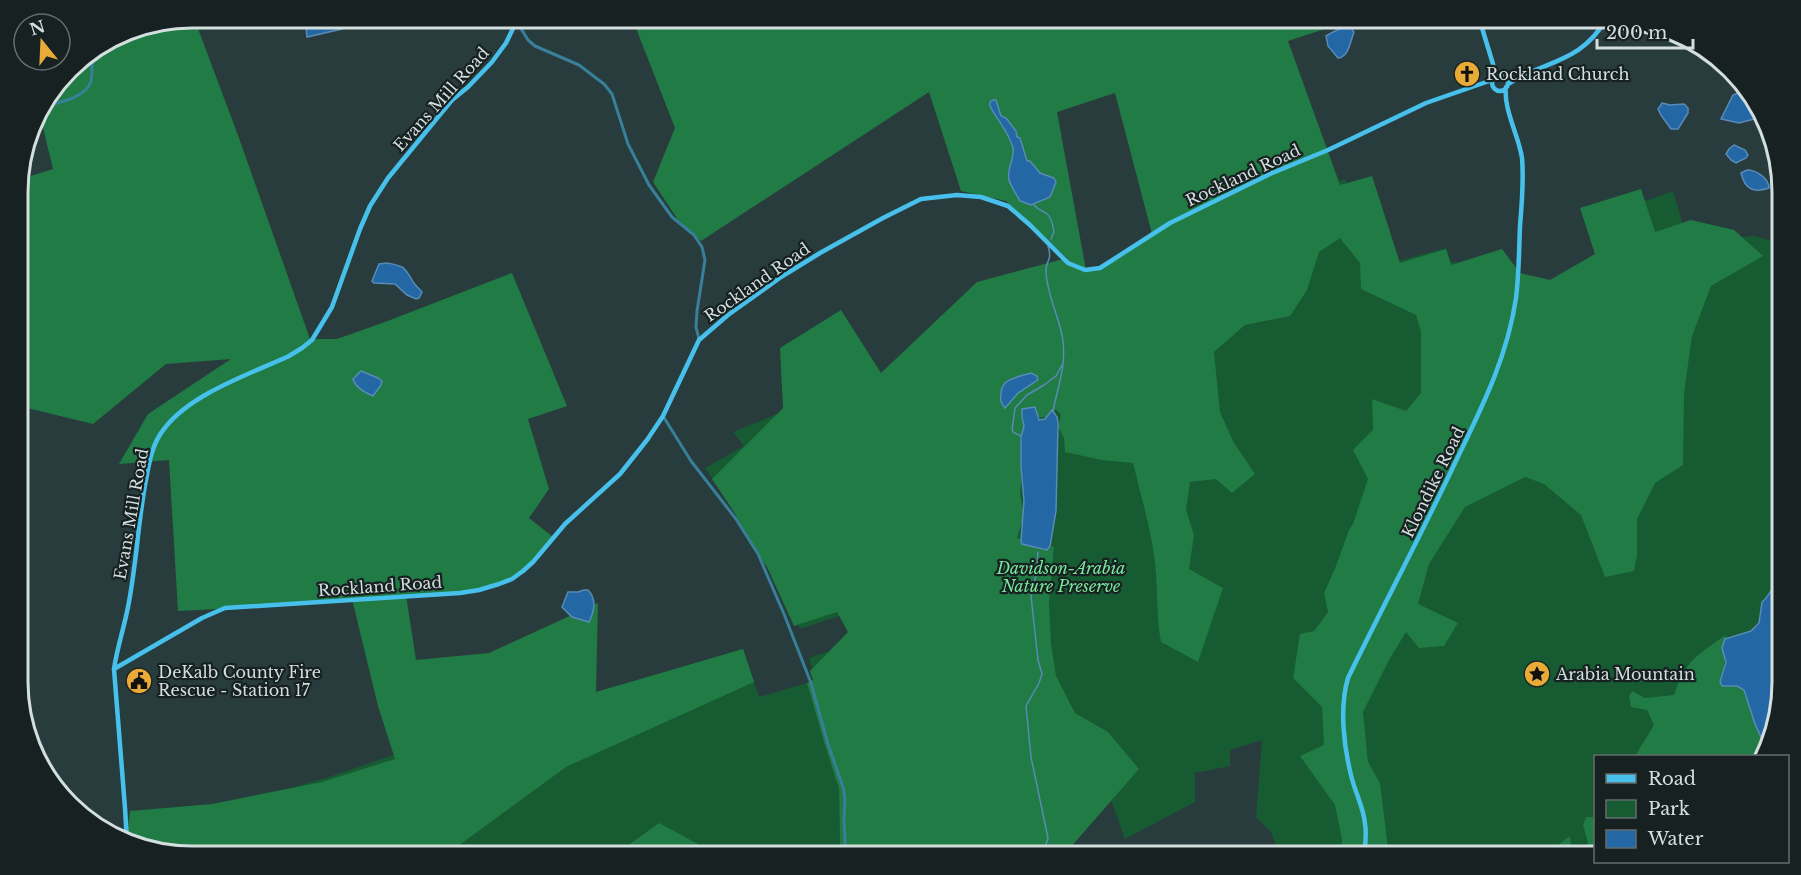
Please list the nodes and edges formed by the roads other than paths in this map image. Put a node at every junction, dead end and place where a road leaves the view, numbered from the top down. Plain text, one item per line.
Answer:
1 (513, 28) edge
2 (522, 28) edge
3 (1482, 28) edge
4 (1600, 28) edge
5 (92, 63) edge
6 (1493, 64) junction
7 (1525, 74) junction
8 (1503, 76) junction
9 (1493, 78) junction
10 (1474, 86) junction
11 (1507, 86) junction
12 (1492, 87) junction
13 (1497, 91) junction
14 (55, 103) edge
15 (1508, 107) junction
16 (699, 340) junction
17 (663, 416) junction
18 (114, 669) junction
19 (127, 833) edge
20 (845, 846) edge
21 (1365, 846) edge

1 - 18 main road, Evans Mill Road
2 - 16 street
3 - 6 main road
4 - 7 main road
5 - 14 street
6 - 8 main road
6 - 9 main road
7 - 8 main road
7 - 11 main road
8 - 9 main road
8 - 11 main road
9 - 10 main road, Rockland Road
9 - 12 main road
10 - 12 main road, Rockland Road
10 - 16 main road, Rockland Road
11 - 13 main road
11 - 15 main road, Klondike Road
12 - 13 main road
13 - 15 main road, Klondike Road
15 - 21 main road, Klondike Road
16 - 17 main road, Rockland Road
17 - 18 main road, Rockland Road
17 - 20 street
18 - 19 main road, Evans Mill Road

